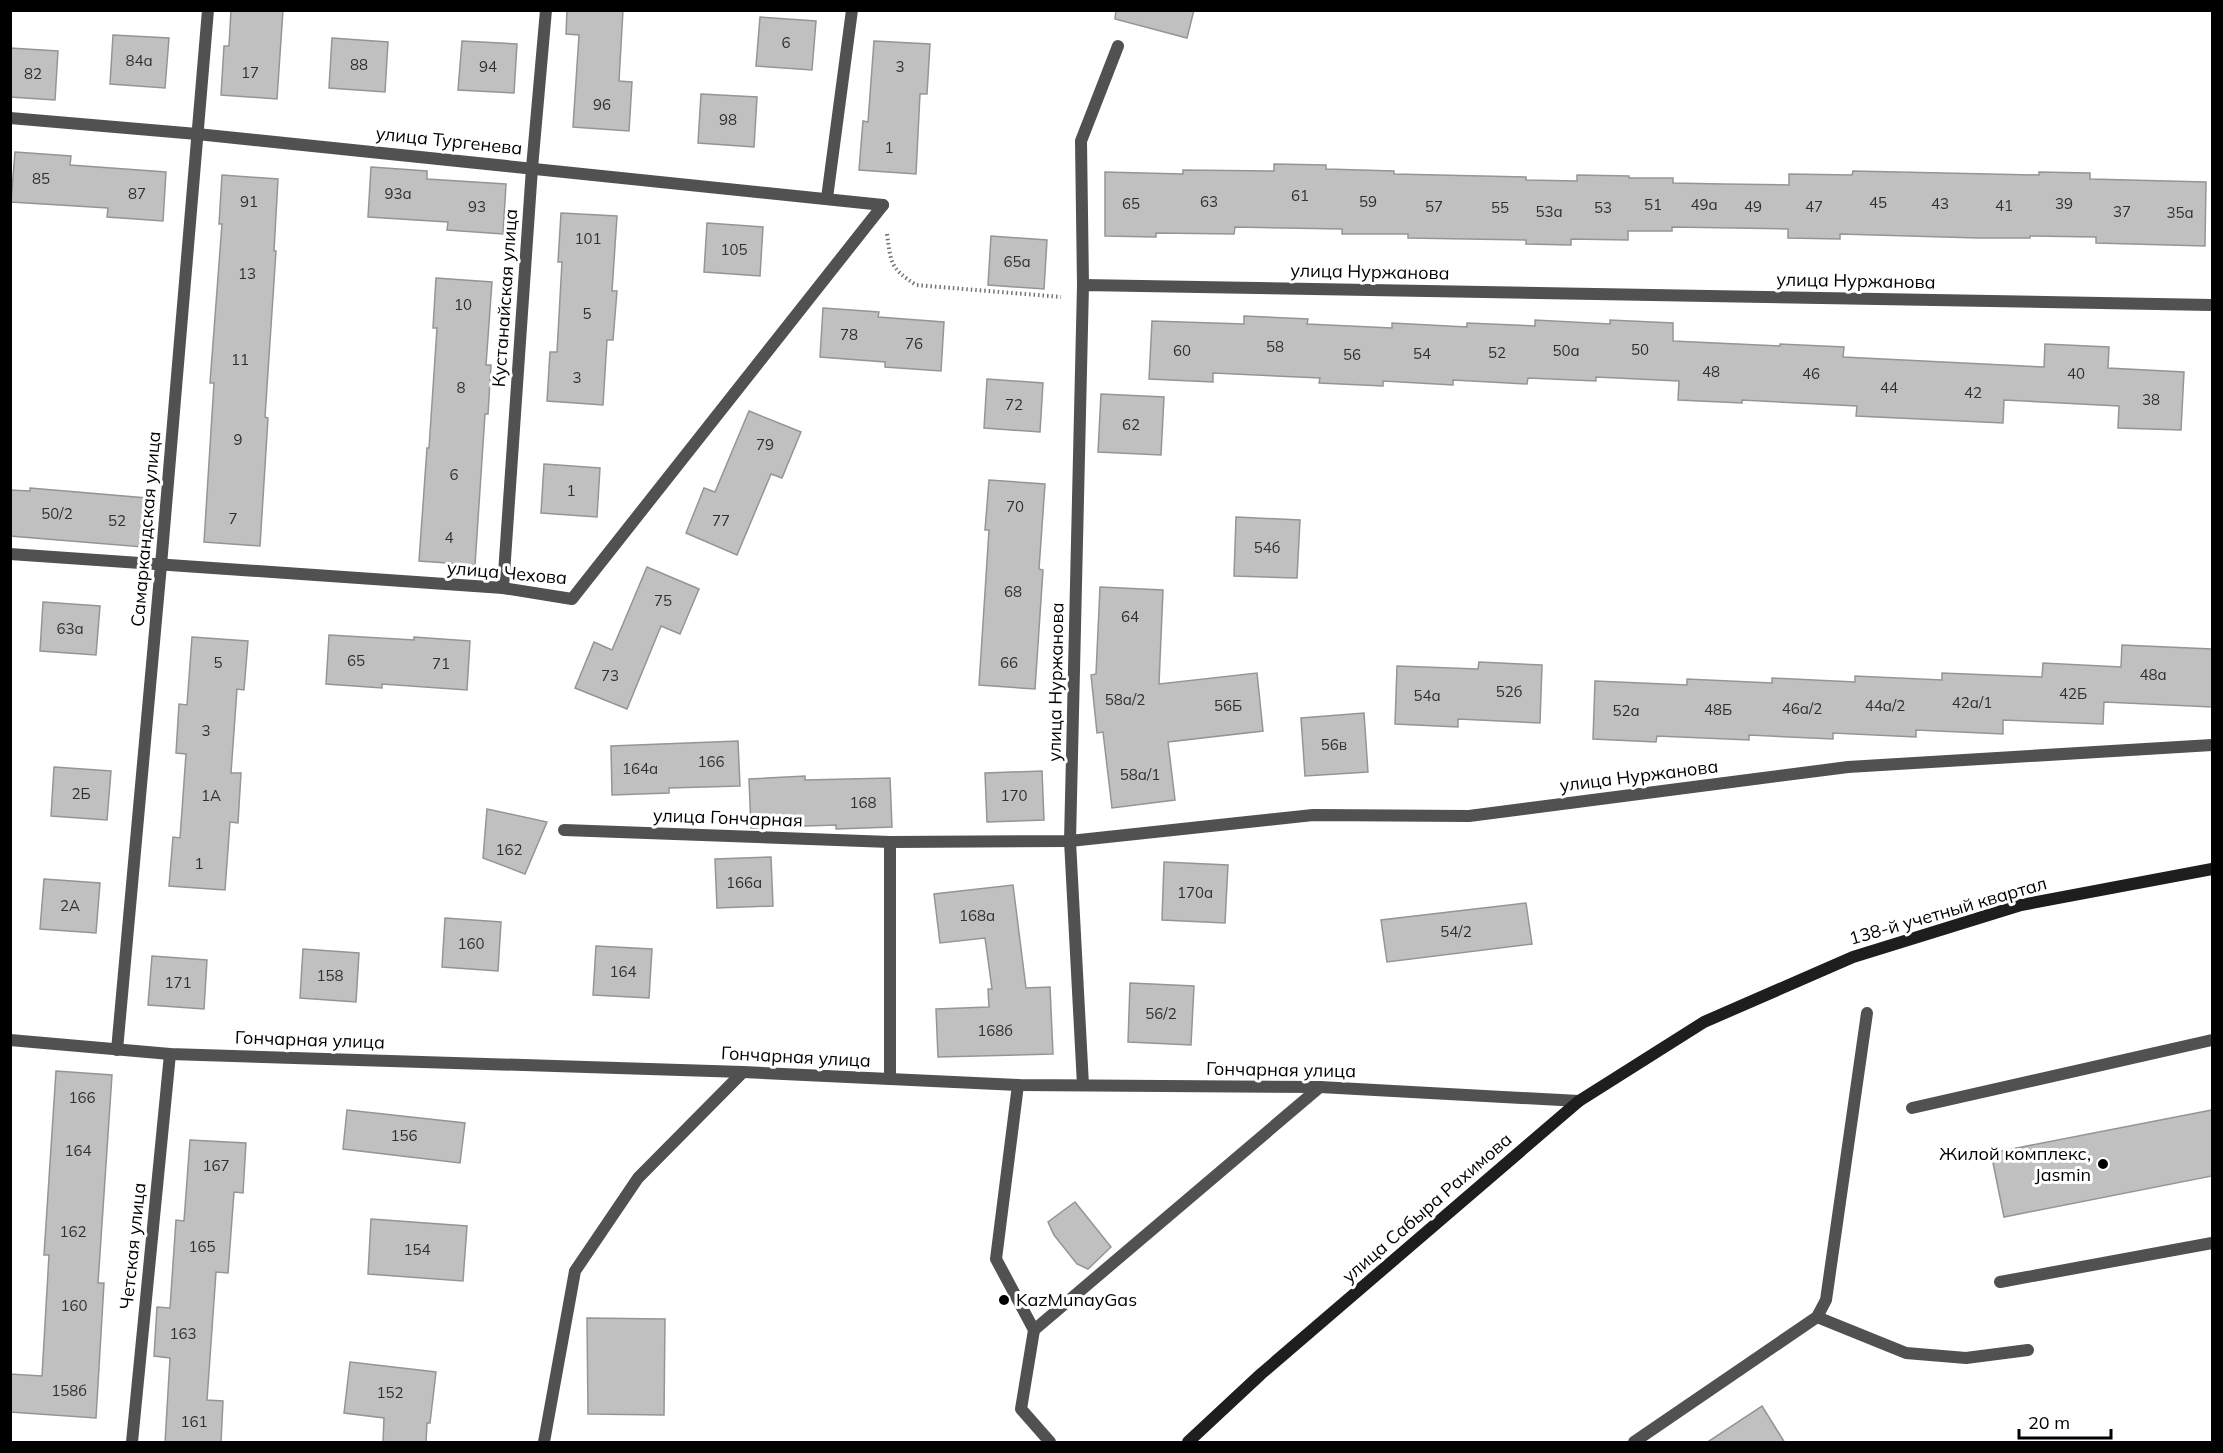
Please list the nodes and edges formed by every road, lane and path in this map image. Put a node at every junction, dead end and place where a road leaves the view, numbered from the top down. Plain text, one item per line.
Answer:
1 (208, 10) edge
2 (546, 10) edge
3 (852, 10) edge
4 (1118, 46) dead end
5 (10, 118) edge
6 (197, 134) junction
7 (532, 168) junction
8 (827, 198) junction
9 (883, 205) junction
10 (1083, 285) junction
11 (1083, 298) junction
12 (2212, 305) edge
13 (10, 554) edge
14 (161, 565) junction
15 (503, 588) junction
16 (2212, 745) edge
17 (564, 830) dead end
18 (1070, 841) junction
19 (890, 842) junction
20 (2212, 869) edge
21 (1867, 1013) dead end
22 (1704, 1022) joint
23 (10, 1040) edge
24 (2212, 1040) edge
25 (117, 1050) junction
26 (170, 1053) junction
27 (743, 1072) junction
28 (890, 1079) junction
29 (1018, 1085) junction
30 (1083, 1085) junction
31 (1320, 1087) junction
32 (1580, 1101) junction
33 (1912, 1108) dead end
34 (2212, 1243) edge
35 (2000, 1282) dead end
36 (1817, 1317) junction
37 (1034, 1330) junction
38 (2028, 1350) dead end
39 (132, 1443) edge
40 (544, 1443) edge
41 (1050, 1443) edge
42 (1188, 1443) edge
43 (1634, 1443) edge

1 - 6 street, Самаркандская улица
2 - 7 street, Кустанайская улица
3 - 8 street
4 - 10 street
5 - 6 street, улица Тургенева
6 - 7 street, улица Тургенева
6 - 14 street, Самаркандская улица
7 - 8 street, улица Тургенева
7 - 15 street, Кустанайская улица
8 - 9 street, улица Тургенева
9 - 11 path
9 - 15 street, улица Чехова
10 - 11 street, улица Нуржанова
10 - 12 street, улица Нуржанова
11 - 18 street, улица Нуржанова
13 - 14 street, улица Чехова
14 - 15 street, улица Чехова
14 - 25 street, Самаркандская улица
16 - 18 street, улица Нуржанова
17 - 19 street, улица Гончарная
18 - 19 street, улица Гончарная
18 - 30 street, улица Нуржанова
19 - 28 street
20 - 22 main road, 138-й учетный квартал
21 - 36 street
22 - 32 main road, улица Сабыра Рахимова
23 - 25 street, Гончарная улица
24 - 33 street
25 - 26 street, Гончарная улица
26 - 27 street, Гончарная улица
26 - 39 street, Четская улица
27 - 28 street, Гончарная улица
27 - 40 street
28 - 29 street, Гончарная улица
29 - 30 street, Гончарная улица
29 - 37 street
30 - 31 street, Гончарная улица
31 - 32 street, Гончарная улица
31 - 37 street
32 - 42 main road, улица Сабыра Рахимова
34 - 35 street
36 - 38 street
36 - 43 street
37 - 41 street

